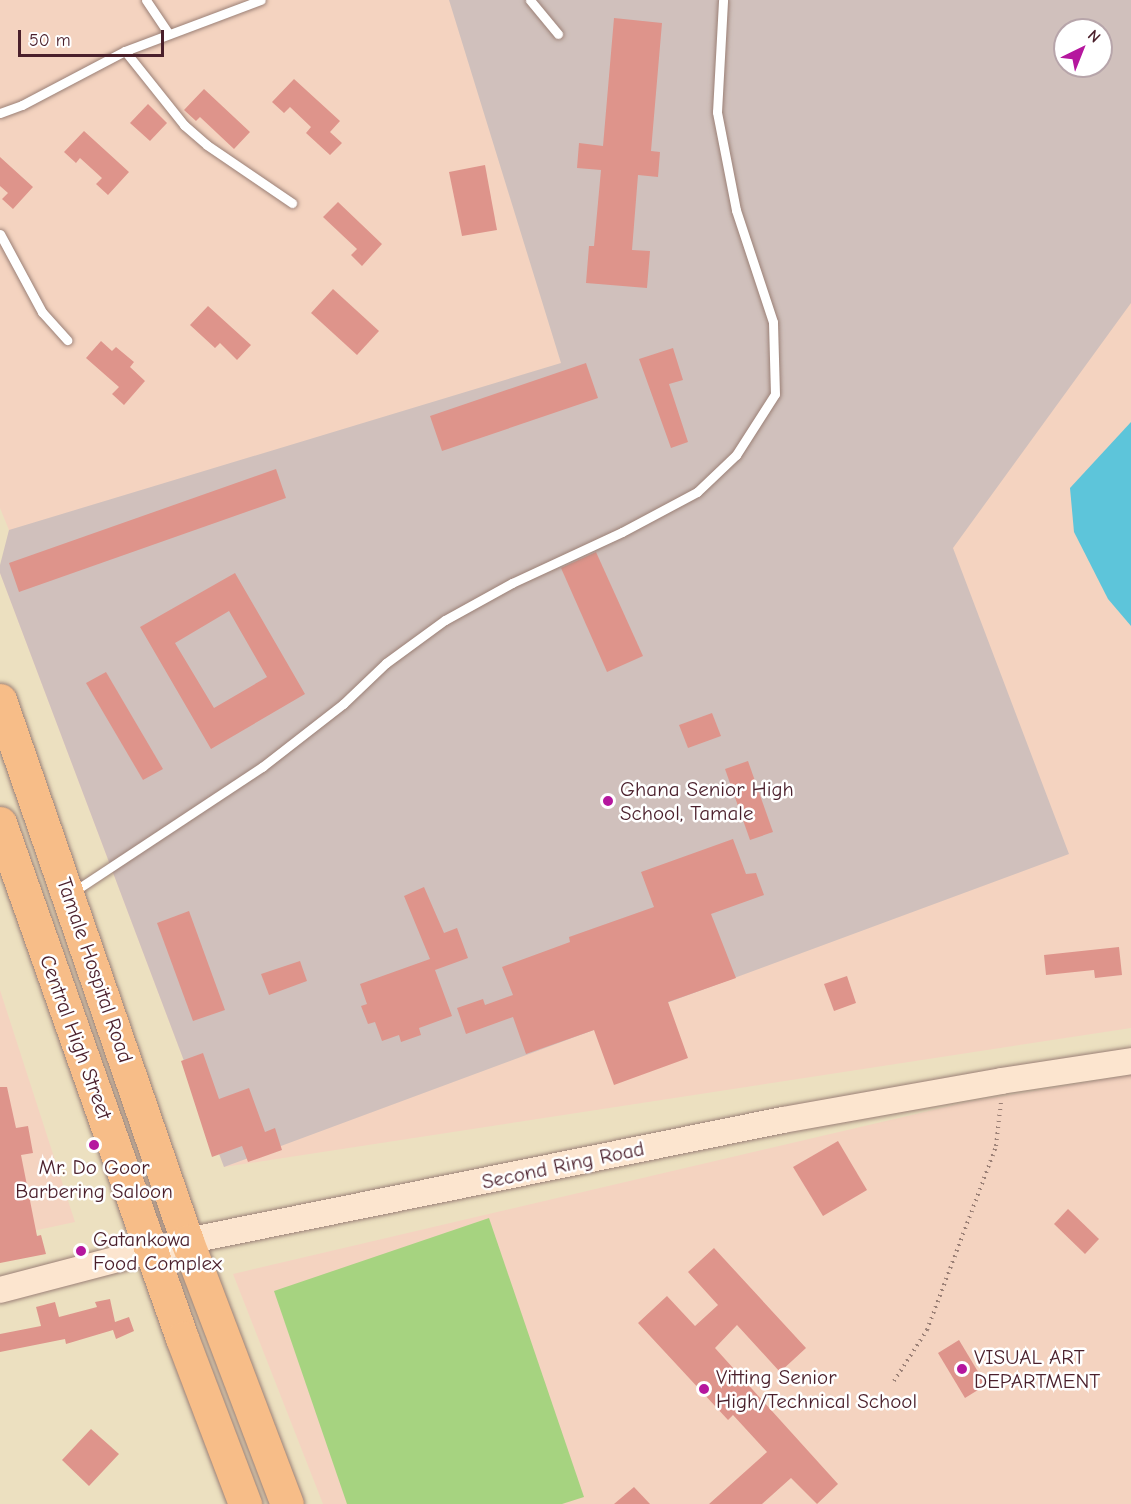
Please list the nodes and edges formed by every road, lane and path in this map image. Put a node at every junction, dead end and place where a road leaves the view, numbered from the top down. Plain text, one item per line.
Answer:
1 (146, 0) edge
2 (261, 0) edge
3 (530, 0) edge
4 (723, 0) edge
5 (168, 33) junction
6 (558, 34) dead end
7 (125, 51) junction
8 (0, 113) edge
9 (292, 204) dead end
10 (0, 234) edge
11 (67, 340) dead end
12 (0, 700) edge
13 (0, 823) edge
14 (69, 895) junction
15 (1131, 1061) edge
16 (1001, 1081) junction
17 (187, 1241) junction
18 (153, 1250) junction
19 (0, 1290) edge
20 (894, 1381) dead end
21 (245, 1504) edge
22 (287, 1504) edge

1 - 5 lane
2 - 5 lane
3 - 6 lane
4 - 14 lane
5 - 7 lane
7 - 8 lane
7 - 9 lane
10 - 11 lane
12 - 14 highway, Tamale Hospital Road
13 - 18 highway, Central High Street
14 - 17 highway, Tamale Hospital Road
15 - 16 street, Second Ring Road
16 - 17 street, Second Ring Road
16 - 20 path
17 - 18 street, Second Ring Road
17 - 22 highway, Tamale Hospital Road
18 - 19 street, Second Ring Road
18 - 21 highway, Central High Street

